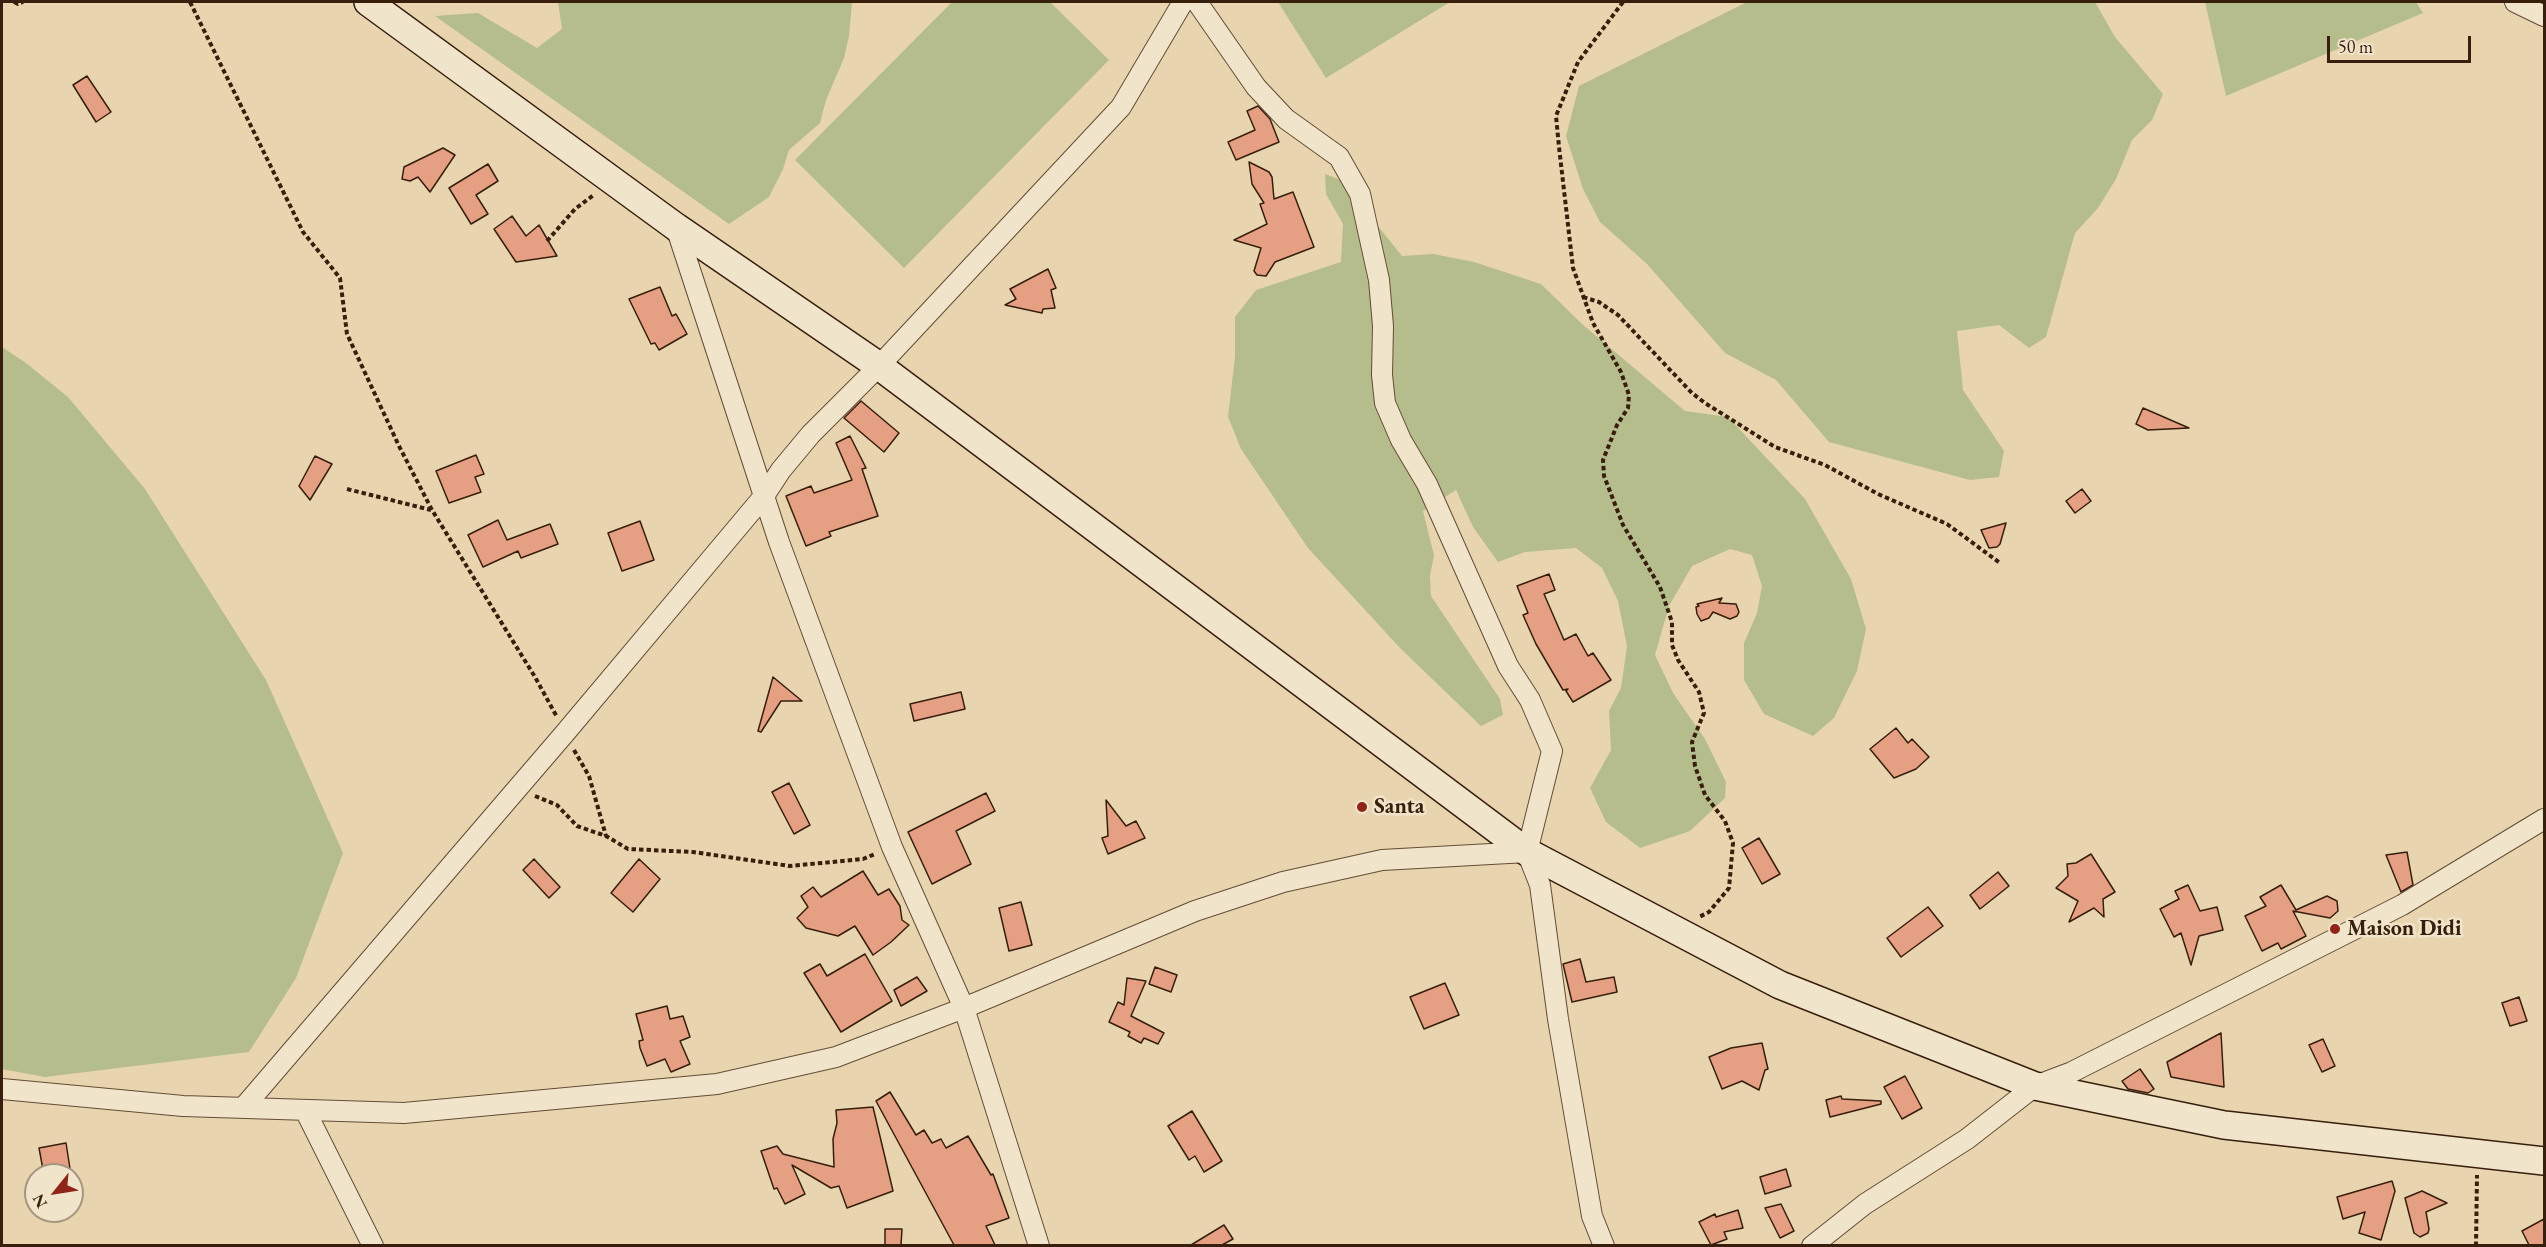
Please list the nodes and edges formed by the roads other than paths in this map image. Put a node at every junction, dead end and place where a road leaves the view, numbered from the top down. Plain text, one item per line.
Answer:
1 (368, 2) edge
2 (1183, 2) edge
3 (1197, 2) edge
4 (2515, 2) edge
5 (2544, 16) edge
6 (676, 227) junction
7 (879, 366) junction
8 (764, 496) junction
9 (2544, 819) edge
10 (1527, 852) junction
11 (964, 1008) junction
12 (2035, 1086) junction
13 (2, 1089) edge
14 (243, 1108) junction
15 (305, 1110) junction
16 (2544, 1161) edge
17 (373, 1245) edge
18 (1039, 1245) edge
19 (1604, 1245) edge
20 (1812, 1245) edge

1 - 6 main road
2 - 7 street
3 - 10 street
4 - 5 street
6 - 7 main road
6 - 8 street
7 - 8 street
7 - 10 main road
8 - 11 street
8 - 14 street
9 - 12 street
10 - 11 street
10 - 12 main road
10 - 19 street
11 - 15 street
11 - 18 street
12 - 16 main road
12 - 20 street
13 - 14 street
14 - 15 street
15 - 17 street

